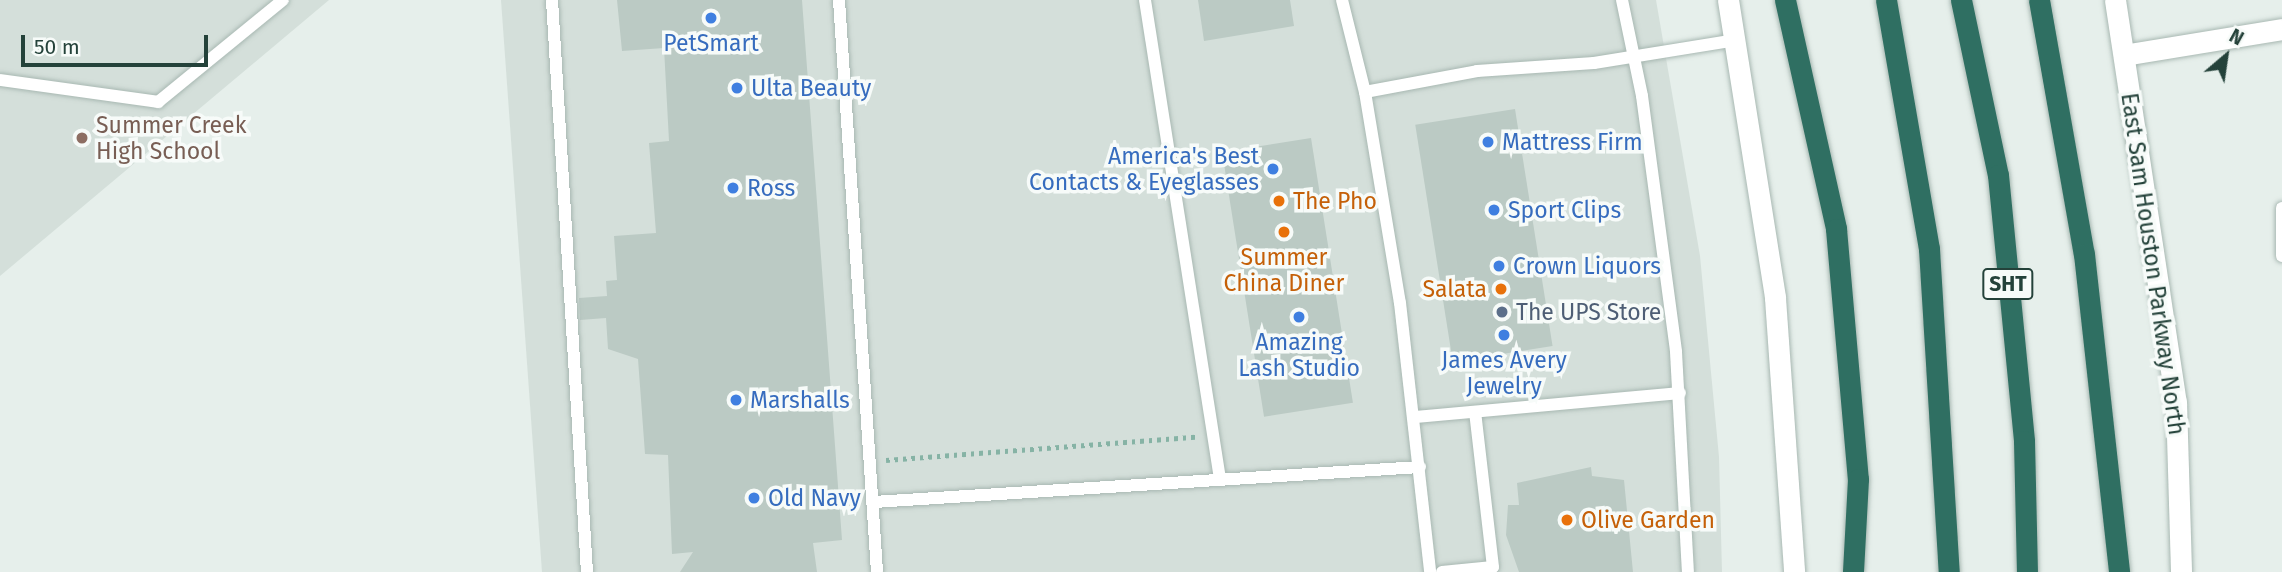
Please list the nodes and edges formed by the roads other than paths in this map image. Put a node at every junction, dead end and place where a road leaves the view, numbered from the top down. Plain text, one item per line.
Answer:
1 (283, 0) edge
2 (552, 0) edge
3 (839, 0) edge
4 (1145, 0) edge
5 (1342, 0) edge
6 (1622, 0) edge
7 (1728, 0) edge
8 (1785, 0) edge
9 (1886, 0) edge
10 (1961, 0) edge
11 (2039, 0) edge
12 (2115, 0) edge
13 (2282, 29) edge
14 (1736, 40) junction
15 (2124, 55) junction
16 (1634, 57) junction
17 (0, 80) edge
18 (1365, 92) junction
19 (2282, 208) edge
20 (2282, 256) edge
21 (1680, 393) junction
22 (1475, 412) junction
23 (1416, 417) junction
24 (1420, 467) junction
25 (1220, 479) junction
26 (874, 502) junction
27 (587, 572) edge
28 (877, 572) edge
29 (1430, 572) edge
30 (1442, 572) edge
31 (1688, 572) edge
32 (1794, 572) edge
33 (1853, 572) edge
34 (1949, 572) edge
35 (2027, 572) edge
36 (2119, 572) edge
37 (2181, 572) edge

1 - 17 lane
2 - 27 lane
3 - 26 lane
4 - 25 lane
5 - 18 lane
6 - 16 lane
7 - 14 main road
8 - 33 highway
9 - 34 highway
10 - 35 highway, SHT
11 - 36 highway
12 - 15 main road, East Sam Houston Parkway North
13 - 15 main road
14 - 16 lane
14 - 32 main road
15 - 37 main road, East Sam Houston Parkway North
16 - 18 lane
16 - 21 lane
18 - 23 lane
19 - 20 lane
21 - 22 lane
21 - 31 lane
22 - 23 lane
22 - 30 lane
23 - 24 lane
24 - 25 lane
24 - 29 lane
25 - 26 lane
26 - 28 lane

